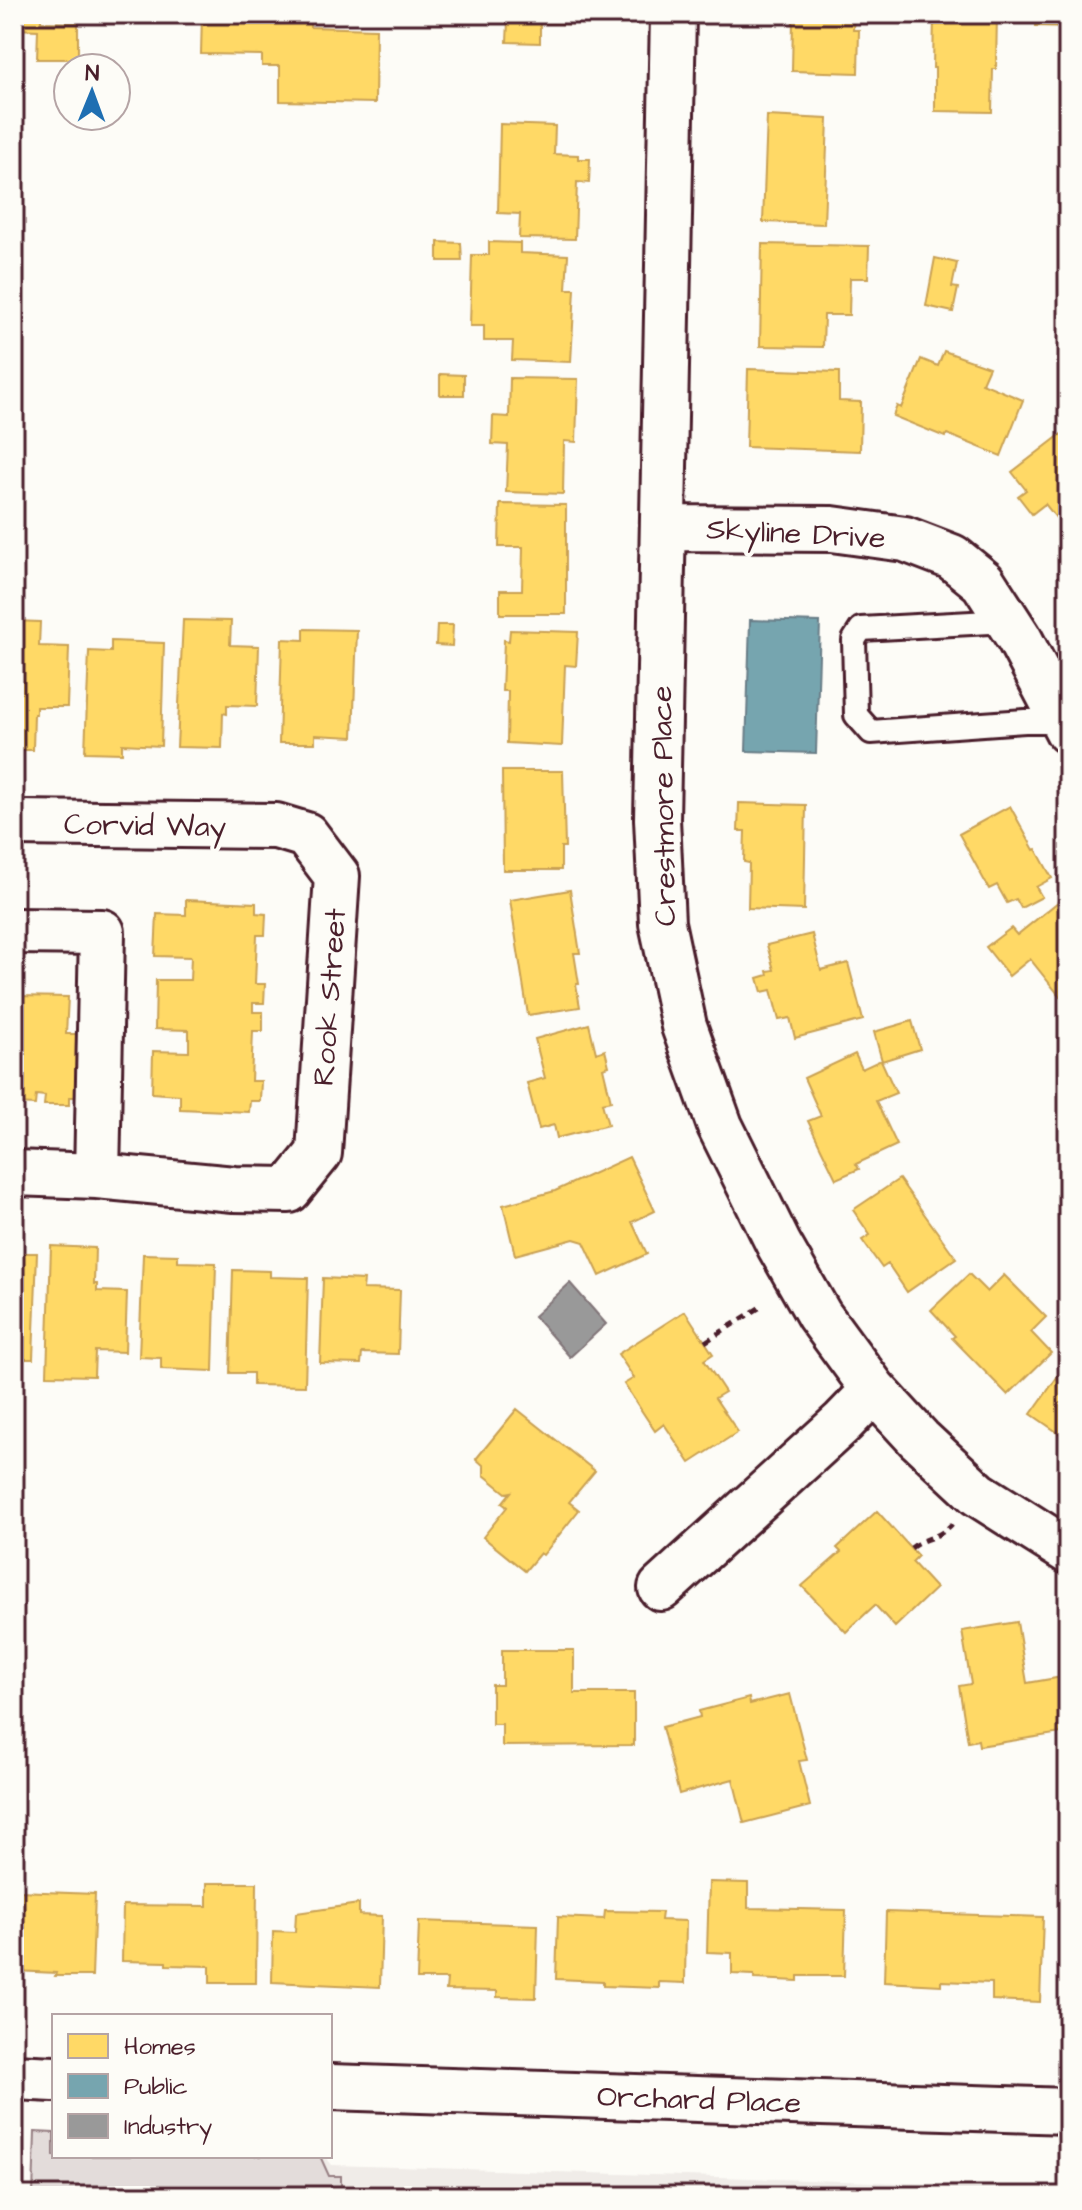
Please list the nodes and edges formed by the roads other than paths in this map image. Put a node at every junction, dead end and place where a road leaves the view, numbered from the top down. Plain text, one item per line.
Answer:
1 (673, 14) edge
2 (664, 528) junction
3 (1008, 621) junction
4 (1065, 726) edge
5 (14, 823) edge
6 (276, 826) joint
7 (14, 931) edge
8 (14, 1173) edge
9 (97, 1176) junction
10 (874, 1390) junction
11 (1068, 1551) edge
12 (661, 1588) dead end
13 (14, 2077) edge
14 (52, 2079) edge
15 (332, 2087) edge
16 (1068, 2111) edge

1 - 2 street, Crestmore Place
2 - 3 street, Skyline Drive
2 - 10 street, Crestmore Place
3 - 4 street, Skyline Drive
3 - 4 lane
5 - 6 street, Corvid Way
6 - 9 street, Rook Street
7 - 9 street
8 - 9 street
10 - 11 street, Crestmore Place
10 - 12 street
13 - 14 street
15 - 16 street, Orchard Place

